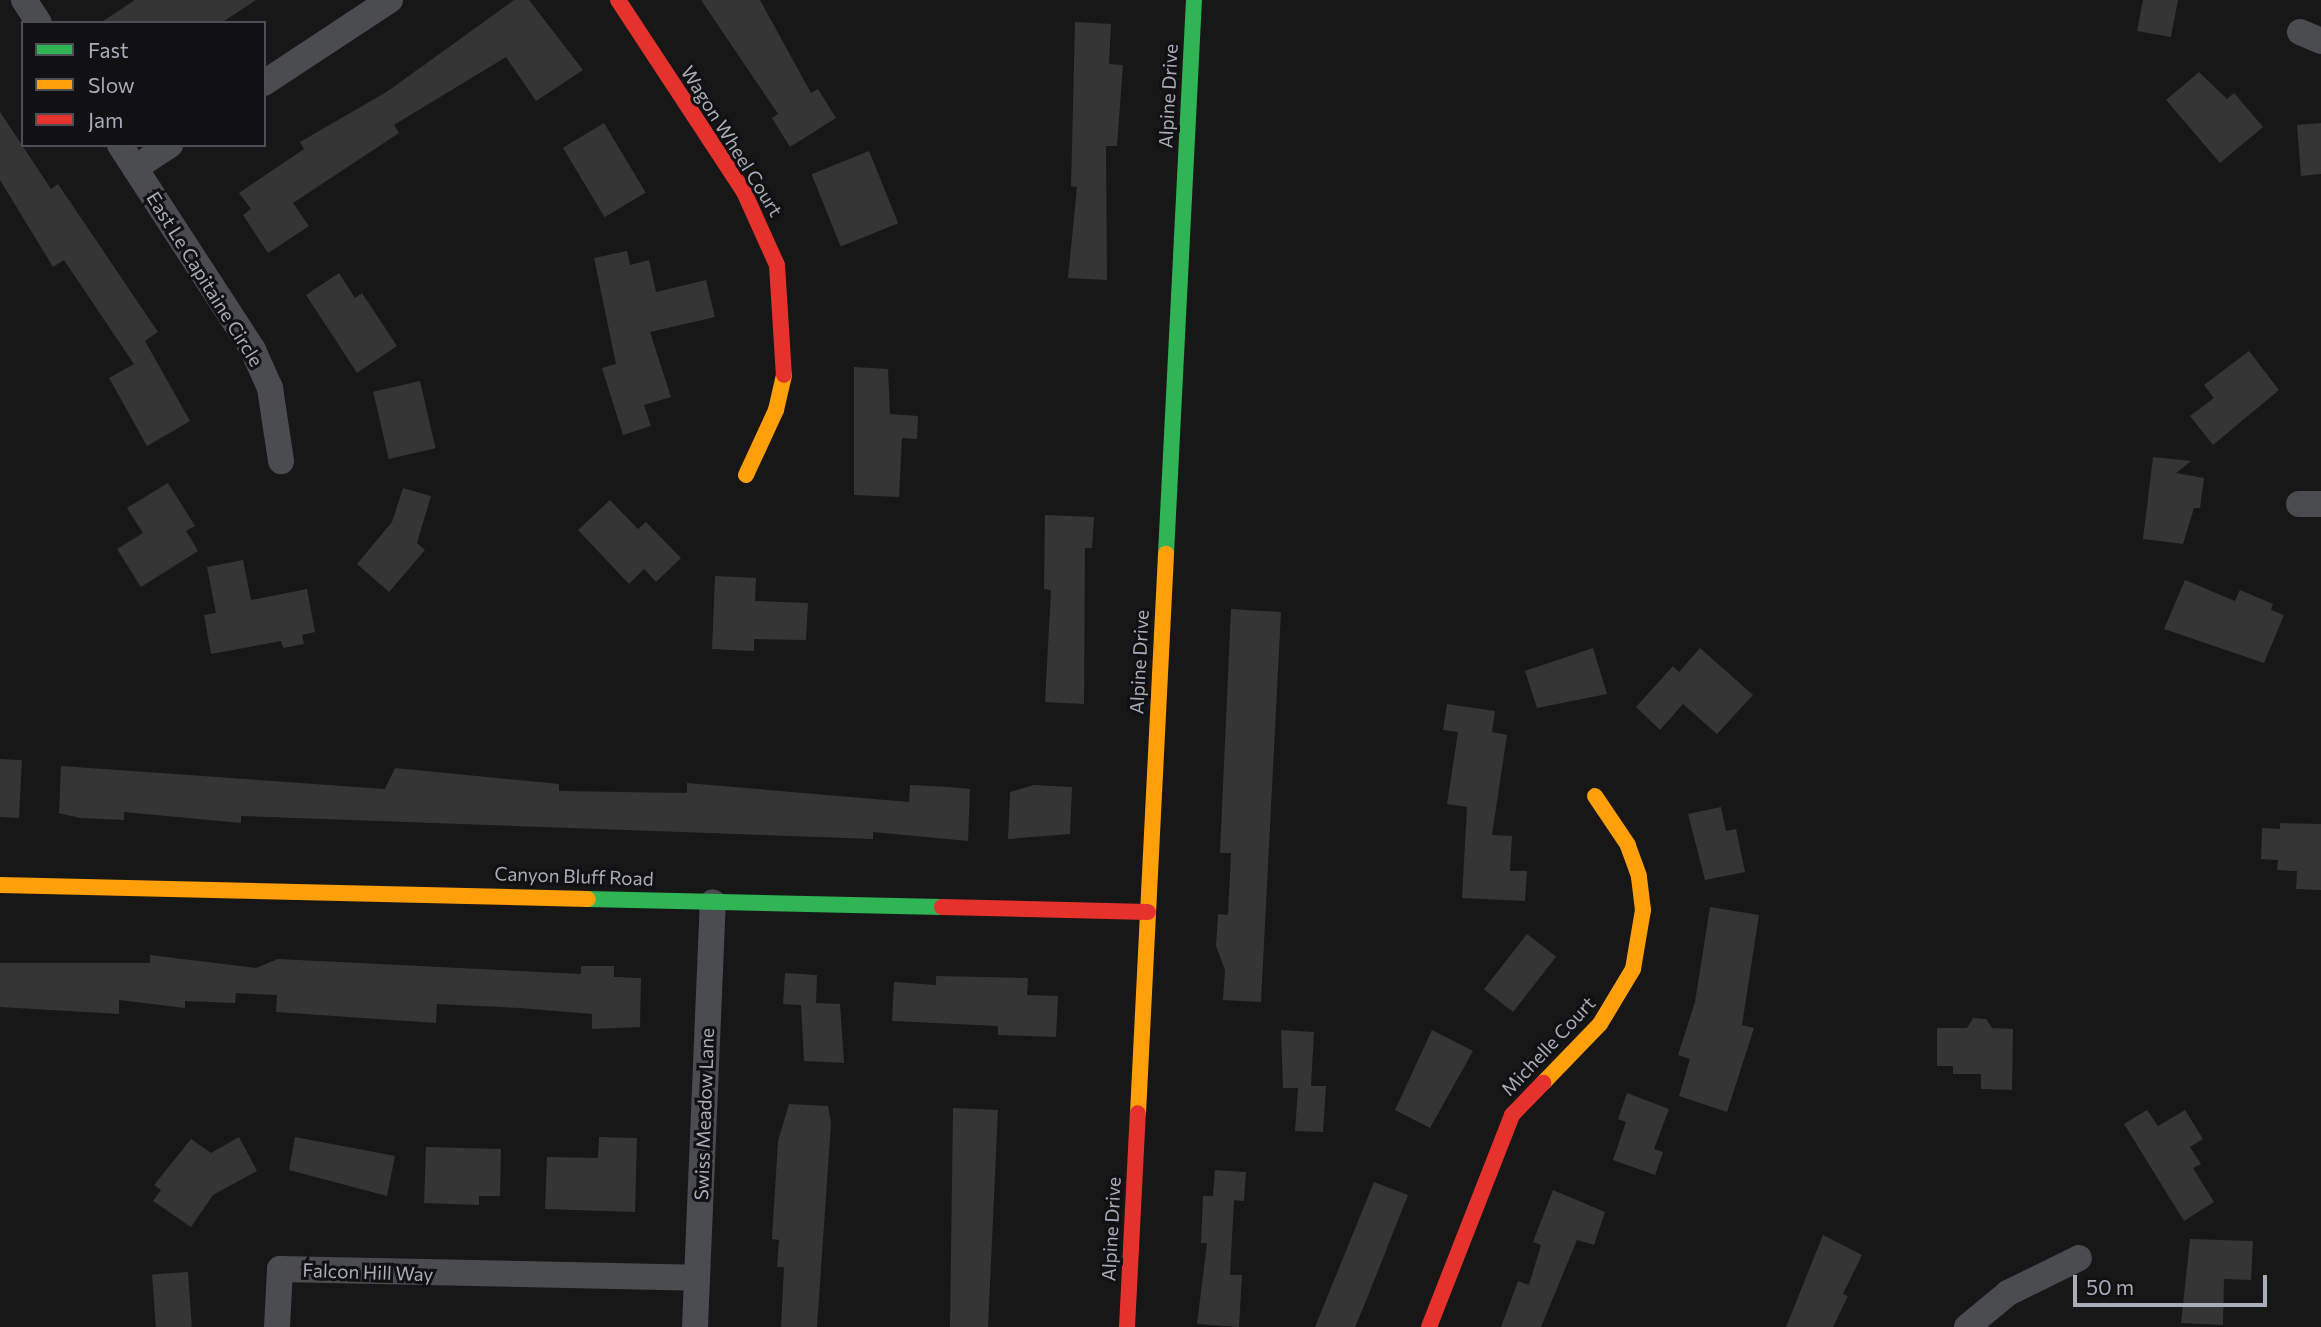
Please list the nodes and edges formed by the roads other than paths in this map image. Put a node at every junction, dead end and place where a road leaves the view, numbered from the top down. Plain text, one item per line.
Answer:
1 (24, 0) edge
2 (390, 0) edge
3 (618, 0) edge
4 (1194, 0) edge
5 (38, 21) edge
6 (266, 82) edge
7 (121, 147) edge
8 (167, 147) edge
9 (135, 168) junction
10 (281, 461) dead end
11 (746, 475) dead end
12 (1595, 796) dead end
13 (0, 885) edge
14 (713, 901) junction
15 (1147, 912) junction
16 (2079, 1258) dead end
17 (698, 1278) junction
18 (277, 1327) edge
19 (695, 1327) edge
20 (1127, 1327) edge
21 (1429, 1327) edge
22 (1967, 1327) edge

1 - 5 street
2 - 6 street
3 - 11 street, Wagon Wheel Court
4 - 15 street, Alpine Drive
7 - 9 street, East Le Capitaine Circle
8 - 9 street
9 - 10 street, East Le Capitaine Circle
12 - 21 street, Michelle Court
13 - 14 street, Canyon Bluff Road
14 - 15 street, Canyon Bluff Road
14 - 17 street, Swiss Meadow Lane
15 - 20 street, Alpine Drive
16 - 22 street
17 - 18 street, Falcon Hill Way
17 - 19 street, Swiss Meadow Lane

